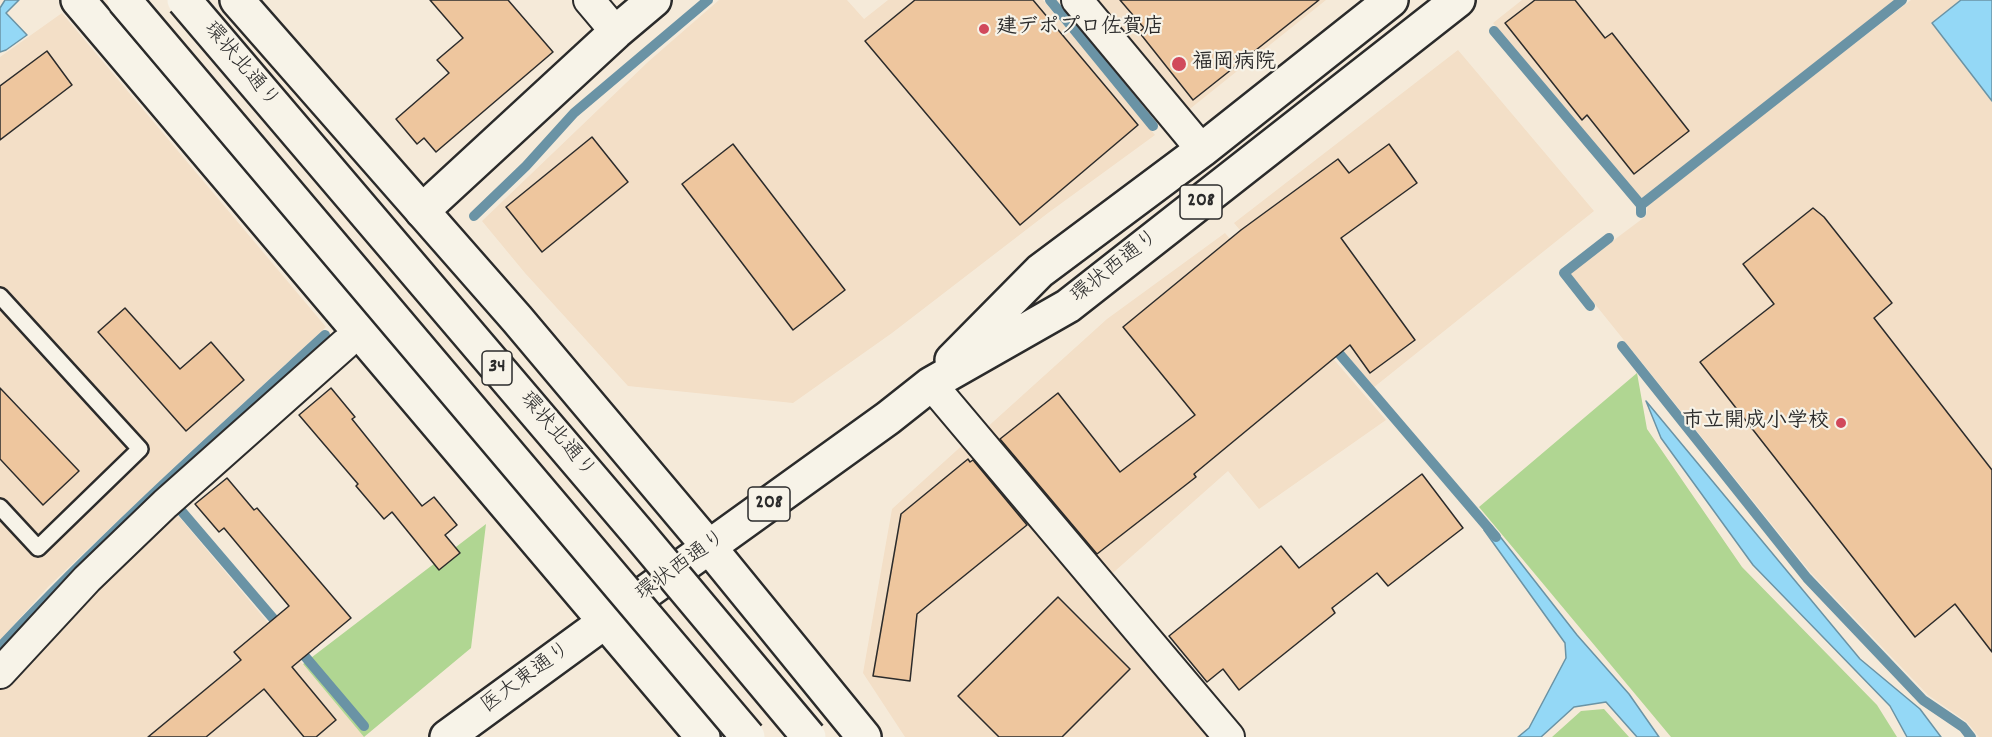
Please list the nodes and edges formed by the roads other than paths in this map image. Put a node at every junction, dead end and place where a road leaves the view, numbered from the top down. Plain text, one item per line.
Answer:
1 (78, 0) edge
2 (124, 0) edge
3 (184, 0) edge
4 (237, 0) edge
5 (589, 0) edge
6 (654, 0) edge
7 (1077, 0) edge
8 (1391, 0) edge
9 (1458, 0) edge
10 (616, 32) junction
11 (1202, 150) junction
12 (422, 211) junction
13 (0, 296) edge
14 (345, 345) dead end
15 (931, 384) junction
16 (0, 507) edge
17 (709, 547) junction
18 (606, 621) junction
19 (0, 673) edge
20 (447, 737) edge
21 (703, 737) edge
22 (748, 737) edge
23 (809, 737) edge
24 (864, 737) edge
25 (1229, 737) edge

1 - 18 main road
2 - 22 main road, 34, bridge
3 - 23 main road, 環状北通り / 34, bridge
4 - 12 main road
5 - 10 street
6 - 10 main road
7 - 11 street
8 - 11 main road, 環状西通り / 208
9 - 15 main road, 環状西通り / 208
10 - 12 main road
11 - 15 main road, 環状西通り / 208
12 - 17 main road
13 - 16 lane
14 - 19 street
15 - 17 main road, 環状西通り / 208
15 - 25 street
17 - 18 main road, 環状西通り / 208
17 - 24 main road
18 - 20 main road, 医大東通り
18 - 21 main road

